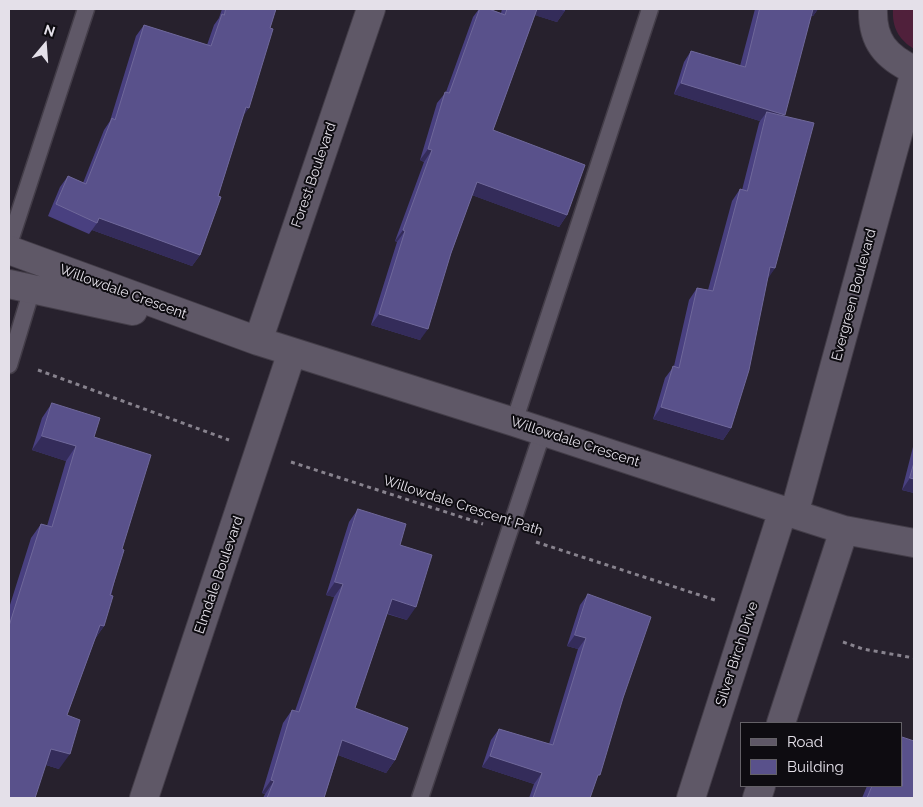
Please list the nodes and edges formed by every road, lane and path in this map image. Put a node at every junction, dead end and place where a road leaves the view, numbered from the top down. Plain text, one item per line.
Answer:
1 (86, 9) edge
2 (371, 9) edge
3 (650, 9) edge
4 (873, 9) edge
5 (914, 70) edge
6 (914, 76) edge
7 (9, 244) edge
8 (9, 250) edge
9 (20, 287) edge
10 (247, 337) junction
11 (292, 352) junction
12 (10, 363) edge
13 (514, 422) junction
14 (542, 431) junction
15 (260, 452) junction
16 (788, 512) junction
17 (844, 530) junction
18 (509, 533) junction
19 (914, 543) edge
20 (751, 612) junction
21 (811, 632) junction
22 (914, 658) edge
23 (782, 722) edge
24 (144, 798) edge
25 (420, 798) edge
26 (692, 798) edge

1 - 7 lane
2 - 10 street, Forest Boulevard
3 - 13 lane
4 - 5 street
6 - 16 street, Evergreen Boulevard
8 - 10 street, Willowdale Crescent
9 - 10 street, Willowdale Crescent
9 - 12 lane
10 - 11 street, Willowdale Crescent
11 - 13 street, Willowdale Crescent
11 - 15 street, Elmdale Boulevard
12 - 15 path, Willowdale Crescent Path
13 - 14 street, Willowdale Crescent
14 - 16 street, Willowdale Crescent
14 - 18 lane
15 - 18 path, Willowdale Crescent Path
15 - 24 street, Elmdale Boulevard
16 - 17 street, Willowdale Crescent
16 - 20 street, Silver Birch Drive
17 - 19 street, Willowdale Crescent
17 - 21 street
18 - 20 path, Willowdale Crescent Path
18 - 25 lane
20 - 26 street, Silver Birch Drive
21 - 22 path
21 - 23 street

